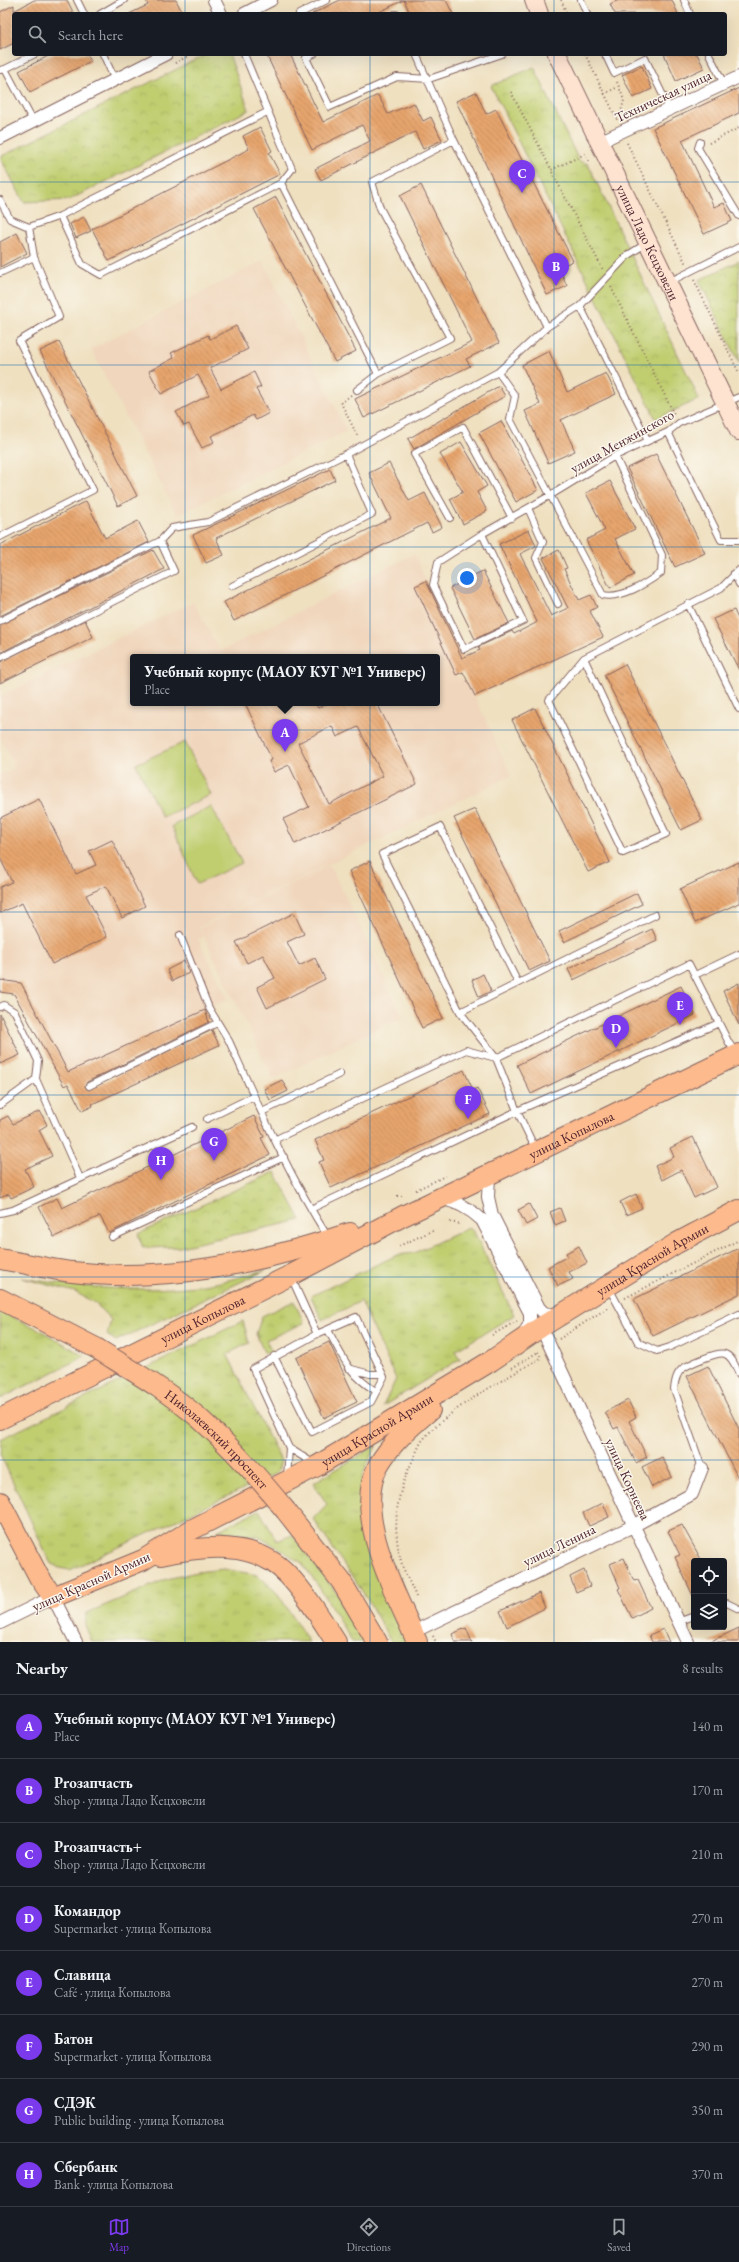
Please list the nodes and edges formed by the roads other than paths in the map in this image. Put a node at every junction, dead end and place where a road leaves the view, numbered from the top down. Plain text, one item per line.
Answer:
1 (77, 0) edge
2 (124, 0) edge
3 (214, 0) edge
4 (271, 0) edge
5 (327, 0) edge
6 (534, 0) edge
7 (581, 0) edge
8 (684, 0) edge
9 (83, 12) edge
10 (103, 12) edge
11 (220, 12) edge
12 (253, 12) edge
13 (303, 12) edge
14 (538, 12) edge
15 (586, 12) edge
16 (689, 12) edge
17 (31, 56) edge
18 (104, 56) edge
19 (162, 56) edge
20 (245, 56) edge
21 (310, 56) edge
22 (417, 56) edge
23 (496, 56) edge
24 (557, 56) edge
25 (606, 56) edge
26 (710, 56) edge
27 (3, 69) edge
28 (739, 77) edge
29 (115, 80) junction
30 (429, 80) junction
31 (724, 84) junction
32 (670, 110) junction
33 (267, 112) junction
34 (33, 121) junction
35 (0, 138) edge
36 (454, 140) junction
37 (599, 142) junction
38 (699, 145) road end
39 (282, 184) junction
40 (0, 200) edge
41 (737, 207) edge
42 (60, 216) junction
43 (739, 216) edge
44 (29, 227) junction
45 (648, 242) junction
46 (739, 247) edge
47 (34, 257) junction
48 (0, 274) edge
49 (667, 282) junction
50 (580, 306) junction
51 (547, 327) junction
52 (498, 372) junction
53 (378, 374) junction
54 (357, 390) road end
55 (732, 400) edge
56 (739, 430) edge
57 (668, 432) junction
58 (648, 441) junction
59 (346, 454) junction
60 (615, 456) junction
61 (551, 495) junction
62 (528, 508) junction
63 (450, 518) dead end
64 (512, 518) junction
65 (482, 534) junction
66 (0, 537) edge
67 (739, 540) edge
68 (160, 541) junction
69 (736, 572) edge
70 (739, 584) edge
71 (232, 586) dead end
72 (558, 604) dead end
73 (688, 604) junction
74 (0, 621) edge
75 (0, 658) edge
76 (584, 658) junction
77 (739, 708) edge
78 (655, 915) dead end
79 (180, 935) dead end
80 (739, 954) edge
81 (695, 975) junction
82 (518, 983) junction
83 (1, 1005) edge
84 (460, 1012) junction
85 (217, 1023) junction
86 (719, 1023) junction
87 (739, 1056) edge
88 (496, 1058) junction
89 (340, 1074) dead end
90 (36, 1079) junction
91 (89, 1086) dead end
92 (254, 1096) junction
93 (0, 1104) edge
94 (517, 1111) junction
95 (262, 1112) junction
96 (207, 1119) dead end
97 (192, 1126) dead end
98 (276, 1139) junction
99 (537, 1152) junction
100 (284, 1157) junction
101 (489, 1175) junction
102 (80, 1178) junction
103 (441, 1198) junction
104 (402, 1206) junction
105 (311, 1209) junction
106 (739, 1210) edge
107 (0, 1213) edge
108 (112, 1237) dead end
109 (330, 1240) junction
110 (0, 1259) edge
111 (290, 1275) junction
112 (612, 1294) junction
113 (0, 1298) edge
114 (739, 1314) edge
115 (559, 1316) junction
116 (541, 1327) junction
117 (328, 1330) junction
118 (317, 1334) junction
119 (519, 1342) junction
120 (274, 1356) junction
121 (491, 1361) junction
122 (348, 1368) junction
123 (382, 1374) junction
124 (739, 1374) edge
125 (376, 1391) junction
126 (0, 1419) edge
127 (289, 1448) junction
128 (317, 1466) junction
129 (702, 1468) joint
130 (287, 1482) junction
131 (0, 1502) edge
132 (633, 1526) junction
133 (143, 1560) junction
134 (54, 1597) junction
135 (727, 1603) edge
136 (739, 1610) edge
137 (691, 1617) edge
138 (678, 1622) junction
139 (0, 1623) edge
140 (421, 1636) edge
141 (76, 1642) edge
142 (336, 1642) edge
143 (377, 1642) edge
144 (688, 1642) edge

1 - 9 lane
2 - 10 lane
3 - 11 street
4 - 12 street
5 - 13 lane
6 - 14 main road
7 - 15 lane
8 - 16 lane
17 - 27 lane
18 - 29 lane
19 - 29 street
20 - 33 lane
21 - 30 lane
22 - 30 lane
23 - 30 lane
24 - 37 main road, улица Ладо Кецховели
25 - 32 lane
26 - 31 lane
27 - 34 lane
28 - 31 street, Техническая улица
29 - 34 street
30 - 36 lane
31 - 32 street, Техническая улица
32 - 37 street, Техническая улица
33 - 39 lane
33 - 42 lane
34 - 35 street
36 - 51 lane
36 - 53 lane
37 - 45 main road, улица Ладо Кецховели
38 - 41 lane
39 - 42 lane
39 - 53 lane
40 - 44 lane
41 - 43 lane
42 - 44 lane
44 - 47 lane
45 - 49 main road, улица Ладо Кецховели
45 - 50 lane
46 - 49 lane
47 - 48 lane
47 - 66 lane
49 - 55 main road, улица Ладо Кецховели
50 - 51 lane
50 - 58 lane
51 - 52 lane
52 - 59 lane
52 - 61 lane
53 - 54 lane
55 - 56 main road, улица Ладо Кецховели
55 - 57 lane, улица Менжинского
57 - 58 lane, улица Менжинского
57 - 67 lane
58 - 60 lane, улица Менжинского
59 - 68 lane
59 - 71 lane
60 - 61 lane, улица Менжинского
60 - 61 lane
61 - 62 lane, улица Менжинского
62 - 64 lane, улица Менжинского
62 - 72 lane
63 - 64 lane
64 - 65 lane, улица Менжинского
65 - 65 lane, улица Менжинского
68 - 74 lane
68 - 75 lane
69 - 70 lane
69 - 73 lane
73 - 76 lane
73 - 77 lane
76 - 76 lane
78 - 82 lane
79 - 85 lane
80 - 81 lane
81 - 86 lane
81 - 88 lane
82 - 84 lane
82 - 84 lane
83 - 90 lane
84 - 88 lane
85 - 91 lane
85 - 92 lane
86 - 87 lane
86 - 94 lane
87 - 99 main road, улица Копылова
88 - 94 lane
88 - 98 lane
89 - 95 lane
90 - 93 lane
90 - 102 lane
92 - 95 lane
92 - 96 lane
94 - 99 lane
94 - 105 lane
95 - 98 lane
97 - 102 lane
98 - 100 lane
99 - 101 main road, улица Копылова
100 - 105 lane
100 - 108 lane
101 - 103 main road, улица Копылова
101 - 115 street
102 - 107 lane
103 - 104 main road, улица Копылова
103 - 119 street
104 - 109 main road, улица Копылова
104 - 111 main road, улица Копылова
105 - 109 lane
106 - 112 main road, улица Красной Армии
109 - 110 main road, улица Копылова
111 - 118 lane
111 - 126 main road, улица Копылова
112 - 114 lane
112 - 115 main road, улица Красной Армии
113 - 143 main road, Николаевский проспект, bridge
115 - 116 main road, улица Красной Армии
116 - 119 main road, улица Красной Армии
116 - 132 street, улица Корнеева
117 - 118 lane
117 - 122 lane
117 - 123 lane
118 - 120 lane
119 - 121 main road, улица Красной Армии
120 - 125 lane
120 - 127 lane
121 - 128 main road, улица Красной Армии
121 - 140 main road
122 - 123 lane
122 - 125 lane
123 - 125 lane
124 - 129 lane
127 - 128 lane
127 - 130 lane
128 - 130 main road, улица Красной Армии
129 - 132 street, улица Ленина
130 - 133 main road, улица Красной Армии
131 - 134 main road
132 - 138 street, улица Корнеева
132 - 140 street, улица Ленина
133 - 134 main road, улица Красной Армии
133 - 142 main road
134 - 139 street, улица Красной Армии
134 - 141 street
135 - 136 lane
137 - 138 lane
138 - 144 street, улица Корнеева

